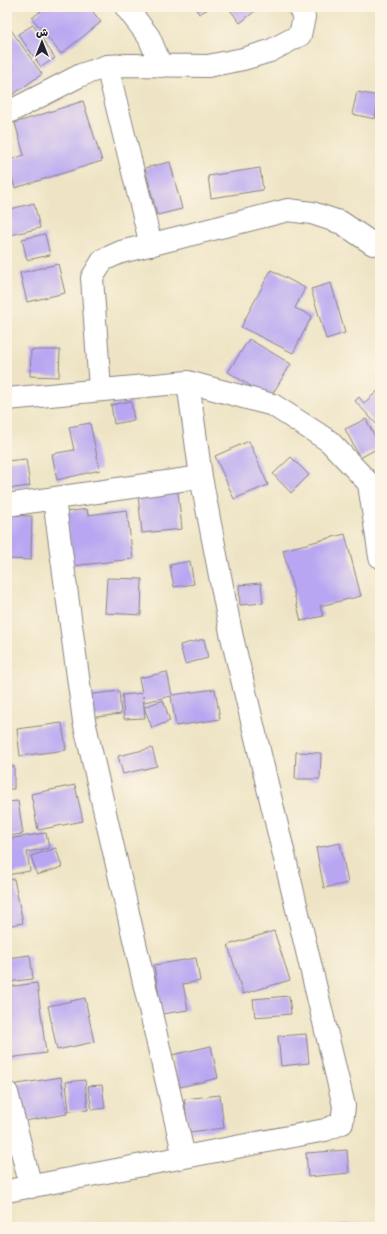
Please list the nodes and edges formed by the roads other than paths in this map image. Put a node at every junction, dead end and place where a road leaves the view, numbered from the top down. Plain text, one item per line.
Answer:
1 (126, 7) edge
2 (299, 7) edge
3 (106, 66) junction
4 (161, 66) junction
5 (8, 111) edge
6 (373, 244) dead end
7 (151, 245) junction
8 (188, 382) junction
9 (100, 389) junction
10 (7, 399) edge
11 (201, 477) junction
12 (374, 490) edge
13 (54, 500) junction
14 (7, 506) edge
15 (380, 557) edge
16 (7, 1093) edge
17 (184, 1157) junction
18 (31, 1187) junction
19 (7, 1191) edge

1 - 4 street
2 - 4 street
3 - 4 street
3 - 5 street
3 - 7 street
6 - 7 street
7 - 9 street
8 - 9 street
8 - 11 street
8 - 12 street
9 - 10 street
11 - 13 street
11 - 17 street
12 - 15 street
13 - 14 street
13 - 17 street
16 - 18 street
17 - 18 street
18 - 19 street

